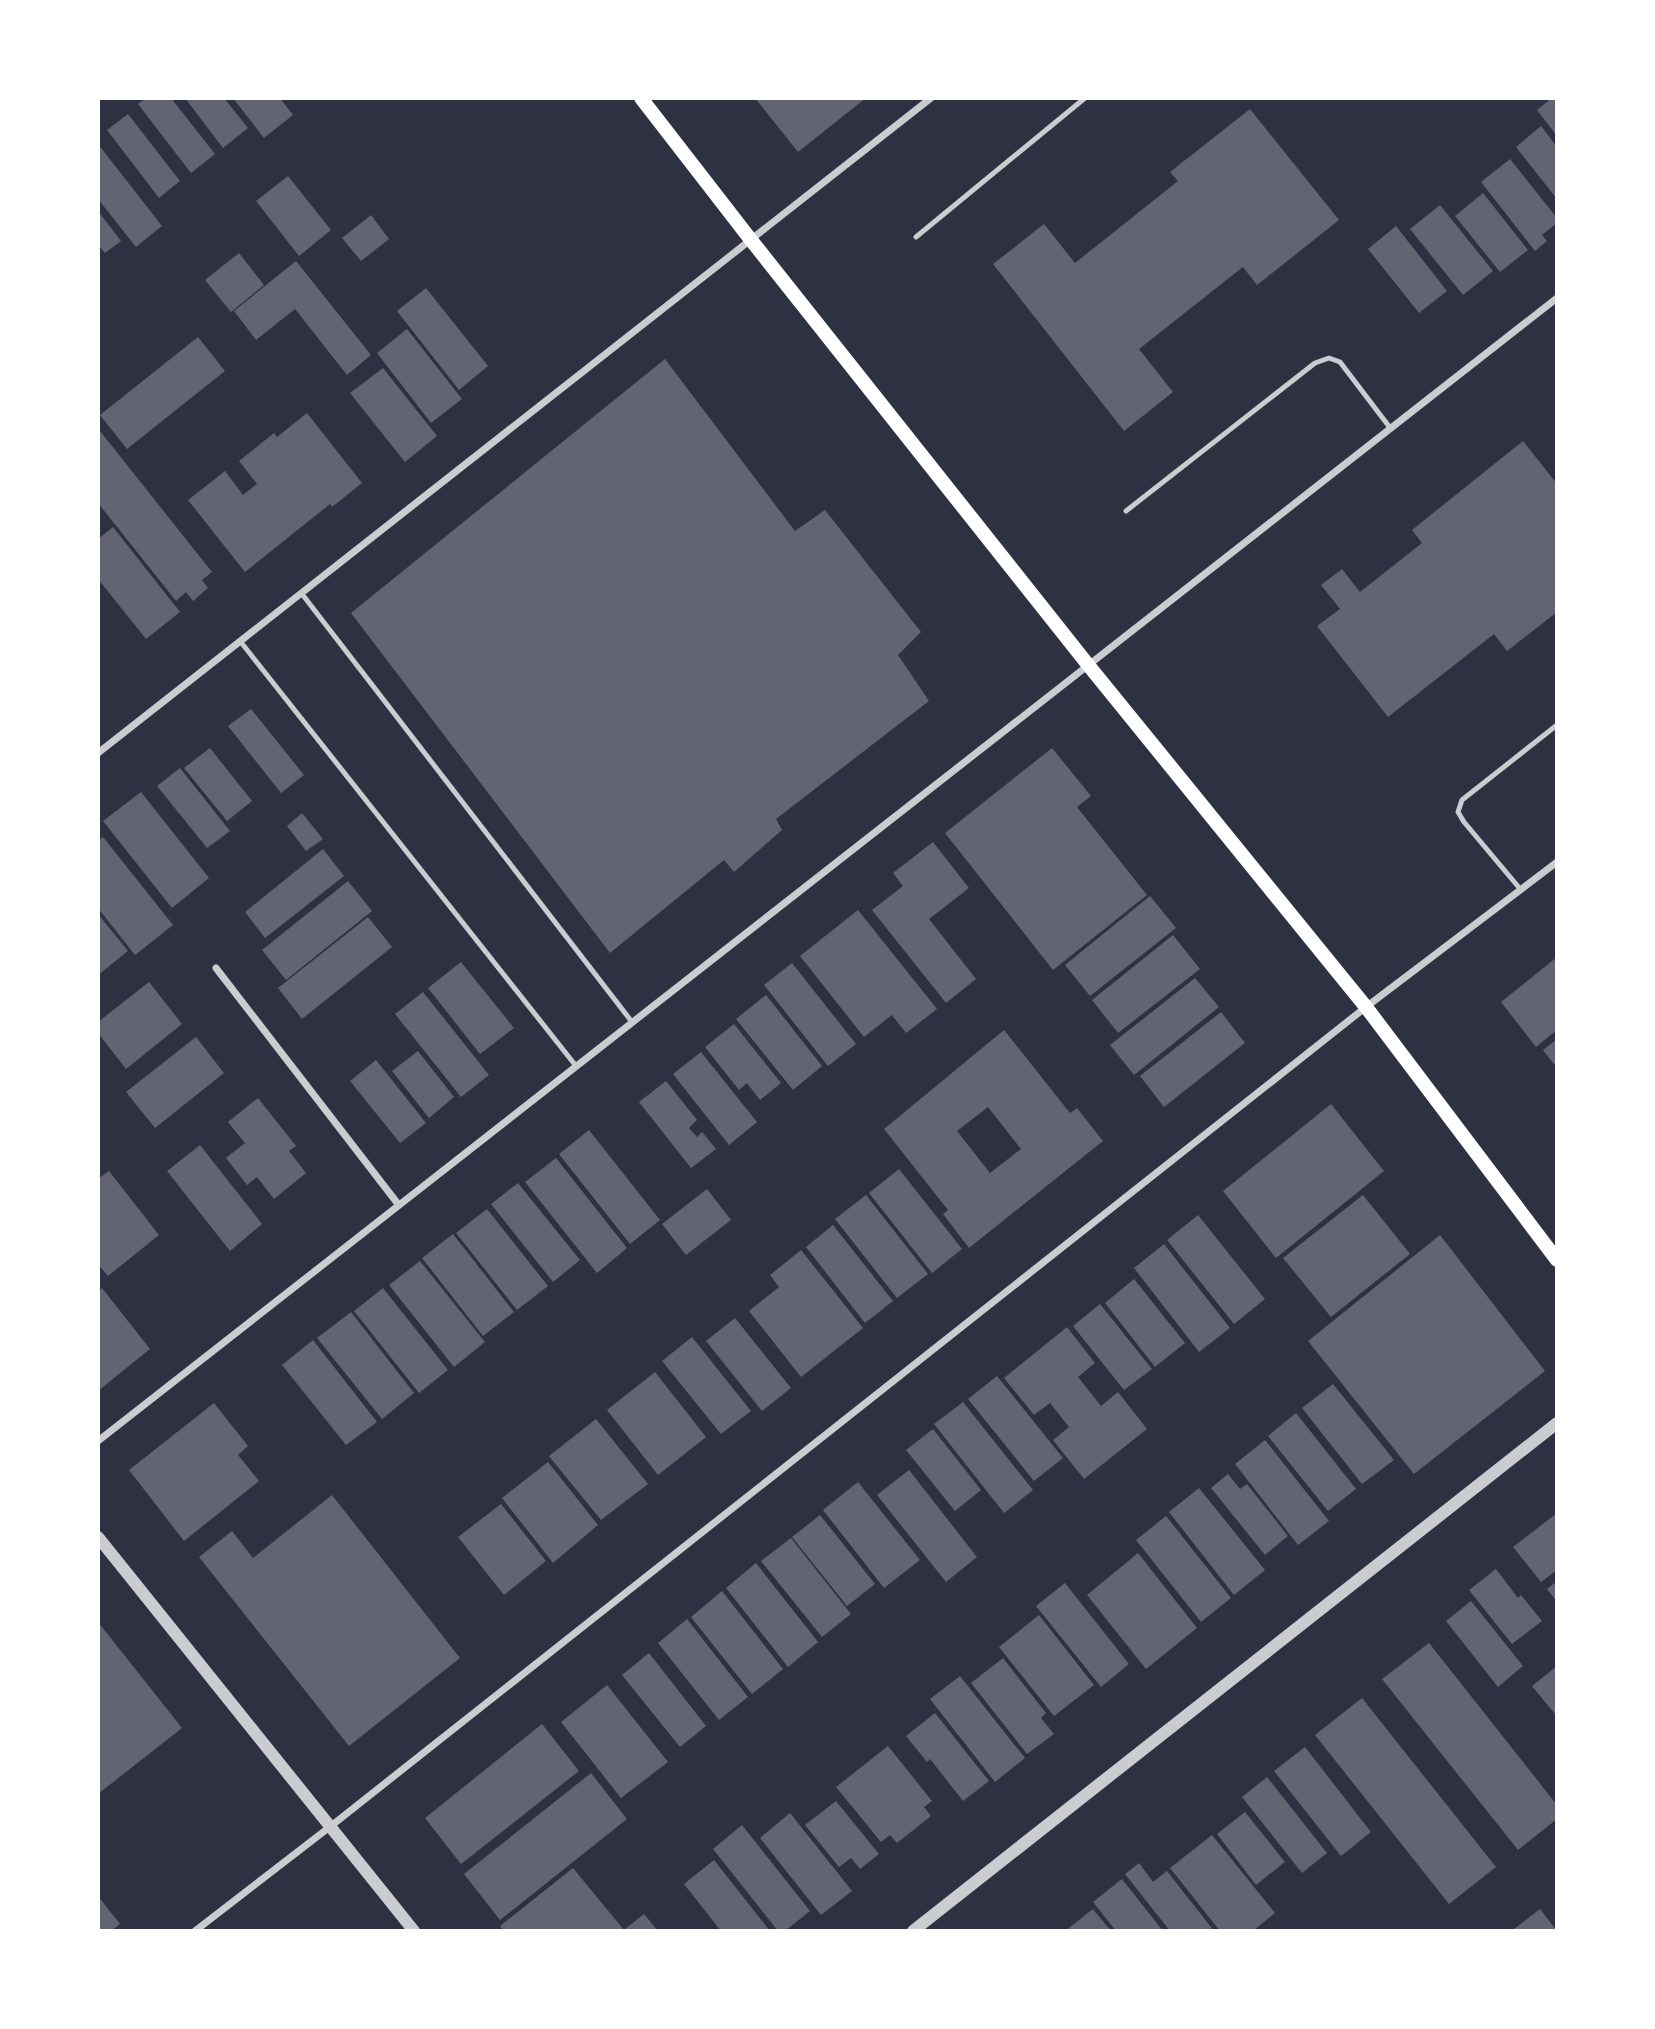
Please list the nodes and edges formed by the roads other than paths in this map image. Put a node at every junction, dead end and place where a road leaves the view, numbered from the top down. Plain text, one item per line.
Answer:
1 (641, 98) edge
2 (931, 98) edge
3 (1085, 98) edge
4 (916, 237) dead end
5 (751, 240) junction
6 (1557, 298) edge
7 (1391, 429) junction
8 (1126, 511) dead end
9 (302, 594) junction
10 (240, 641) junction
11 (1089, 666) junction
12 (1557, 725) edge
13 (98, 753) edge
14 (1557, 862) edge
15 (1521, 890) junction
16 (216, 968) dead end
17 (1366, 1007) junction
18 (632, 1022) junction
19 (576, 1066) junction
20 (398, 1204) junction
21 (1557, 1260) edge
22 (1557, 1423) edge
23 (98, 1441) edge
24 (98, 1537) edge
25 (331, 1826) junction
26 (195, 1931) edge
27 (414, 1931) edge
28 (913, 1931) edge

1 - 5 main road
2 - 5 street
3 - 4 lane
5 - 9 street
5 - 11 main road
6 - 7 street
7 - 8 lane
7 - 11 street
9 - 10 street
9 - 18 lane
10 - 13 street
10 - 19 lane
11 - 17 main road
11 - 18 street
12 - 15 lane
14 - 15 street
15 - 17 street
16 - 20 street
17 - 21 main road
17 - 25 street
18 - 19 street
19 - 20 street
20 - 23 street
22 - 28 street
24 - 25 street
25 - 26 street
25 - 27 street

